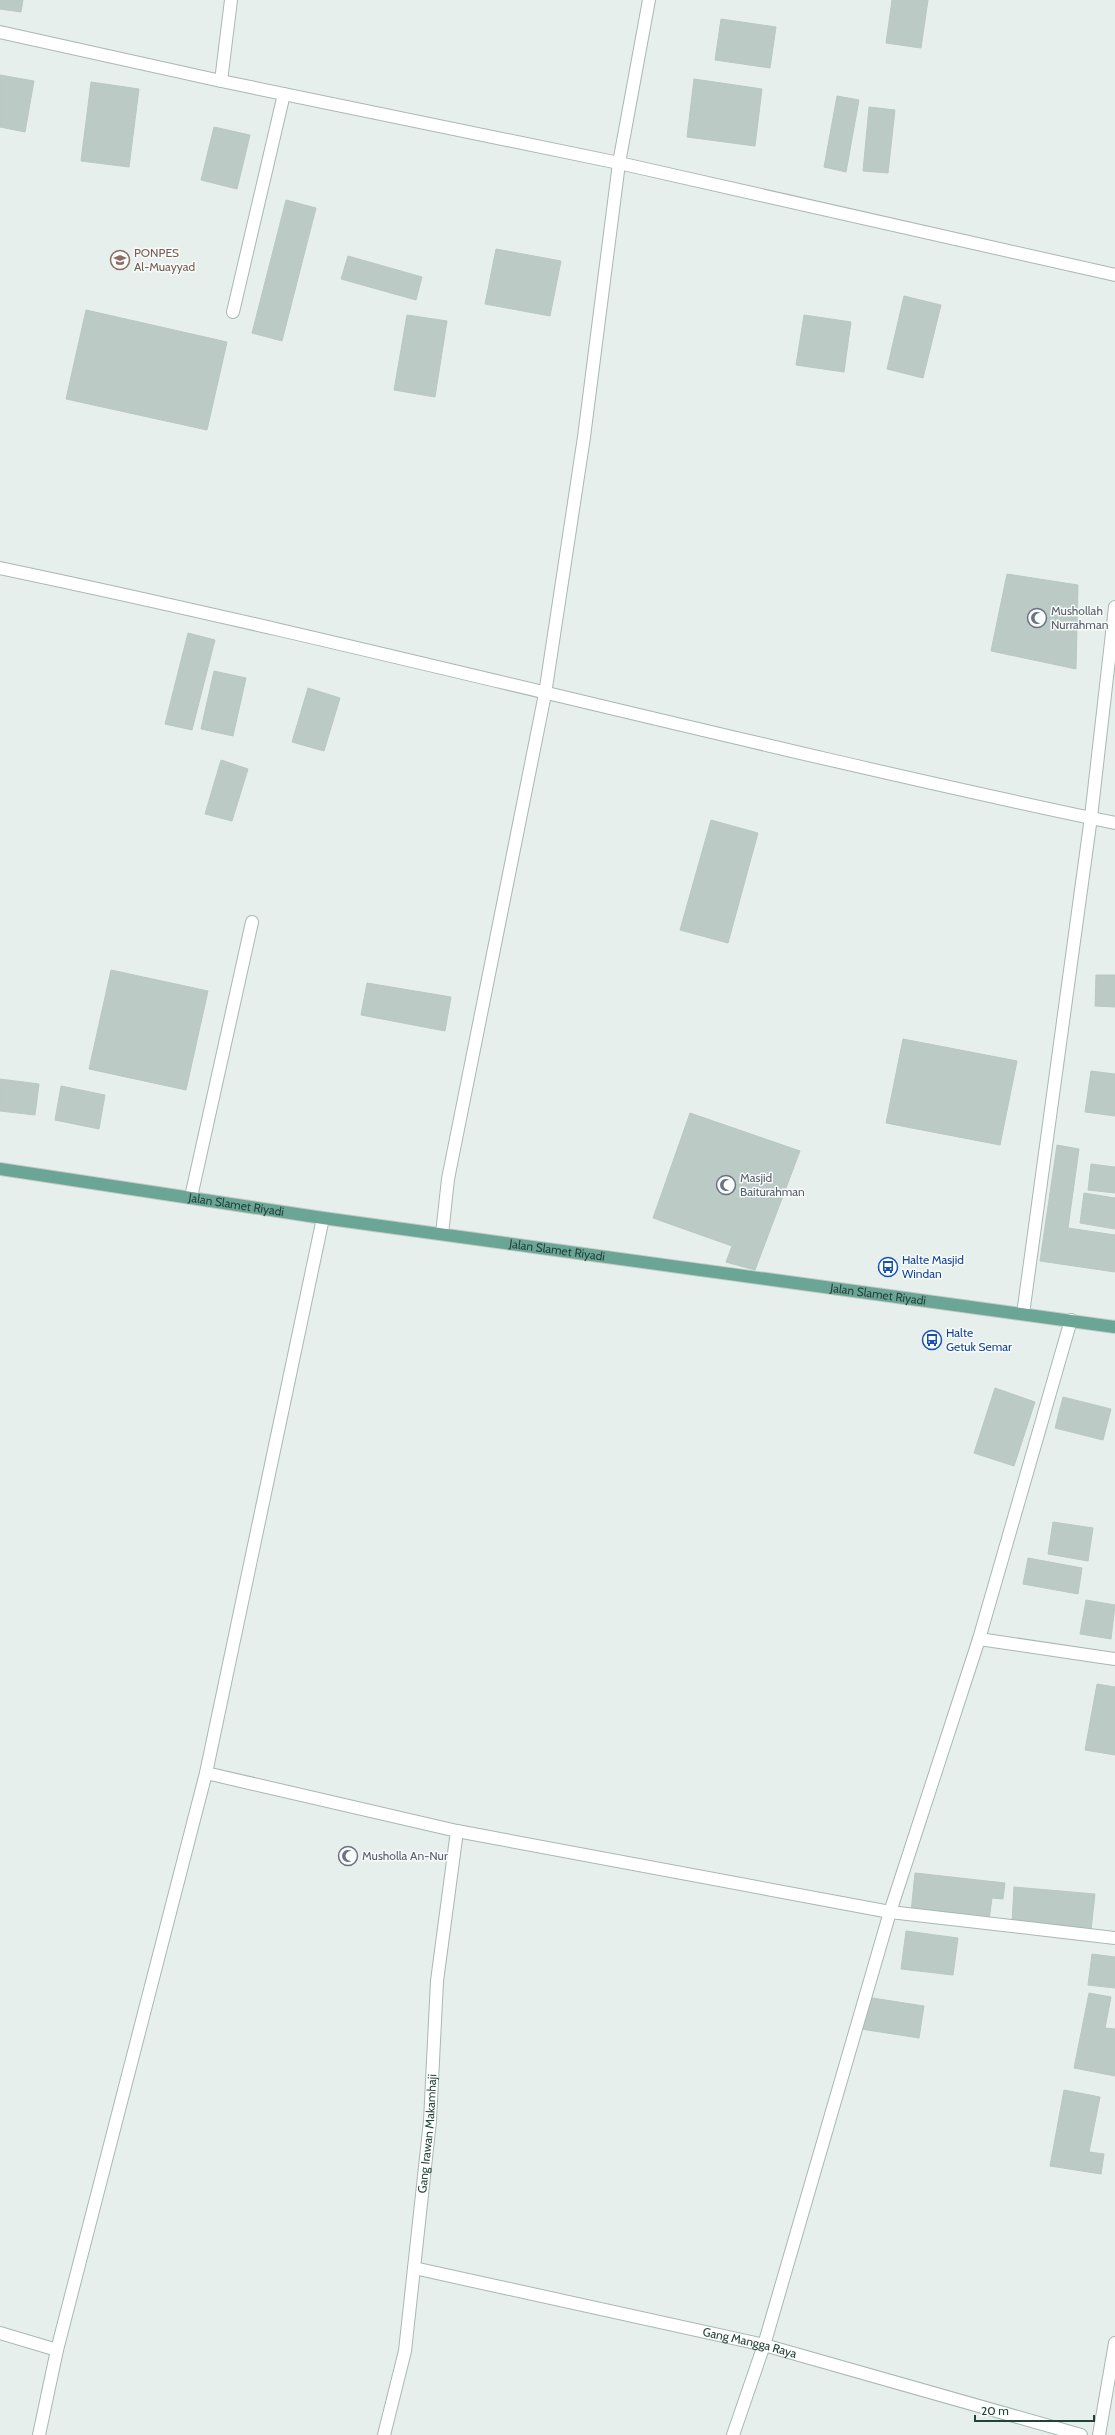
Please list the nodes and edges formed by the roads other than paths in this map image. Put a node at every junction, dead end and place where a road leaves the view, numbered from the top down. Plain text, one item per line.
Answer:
1 (231, 0) edge
2 (649, 0) edge
3 (0, 32) edge
4 (221, 81) junction
5 (284, 94) junction
6 (619, 163) junction
7 (1115, 275) edge
8 (233, 312) dead end
9 (0, 568) edge
10 (1115, 607) edge
11 (545, 694) junction
12 (1091, 818) junction
13 (1115, 822) edge
14 (252, 922) dead end
15 (0, 1169) edge
16 (191, 1197) junction
17 (323, 1218) junction
18 (442, 1234) junction
19 (1023, 1314) junction
20 (1070, 1320) junction
21 (1115, 1326) edge
22 (979, 1640) junction
23 (1115, 1660) edge
24 (206, 1773) junction
25 (457, 1831) junction
26 (890, 1912) junction
27 (1115, 1938) edge
28 (414, 2268) junction
29 (0, 2333) edge
30 (1115, 2343) edge
31 (764, 2345) junction
32 (57, 2350) junction
33 (39, 2435) edge
34 (384, 2435) edge
35 (733, 2435) edge
36 (1081, 2435) edge
37 (1099, 2435) edge

1 - 4 street
2 - 6 street
3 - 4 street
4 - 5 street
5 - 6 street
5 - 8 street
6 - 7 street
6 - 11 street
9 - 11 street
10 - 12 street
11 - 12 street
11 - 18 street
12 - 13 street
12 - 19 street
14 - 16 street
15 - 16 main road, Jalan Slamet Riyadi
16 - 17 main road, Jalan Slamet Riyadi
17 - 18 main road, Jalan Slamet Riyadi
17 - 24 street
18 - 19 main road, Jalan Slamet Riyadi
19 - 20 main road, Jalan Slamet Riyadi
20 - 21 main road, Jalan Slamet Riyadi
20 - 22 street
22 - 23 street
22 - 26 street
24 - 25 street
24 - 32 street
25 - 26 street
25 - 28 street, Gang Irawan Makamhaji
26 - 27 street
26 - 31 street
28 - 31 street, Gang Mangga Raya
28 - 34 street, Gang Irawan Makamhaji
29 - 32 street
30 - 37 street
31 - 35 street
31 - 36 street, Gang Mangga Raya
32 - 33 street

